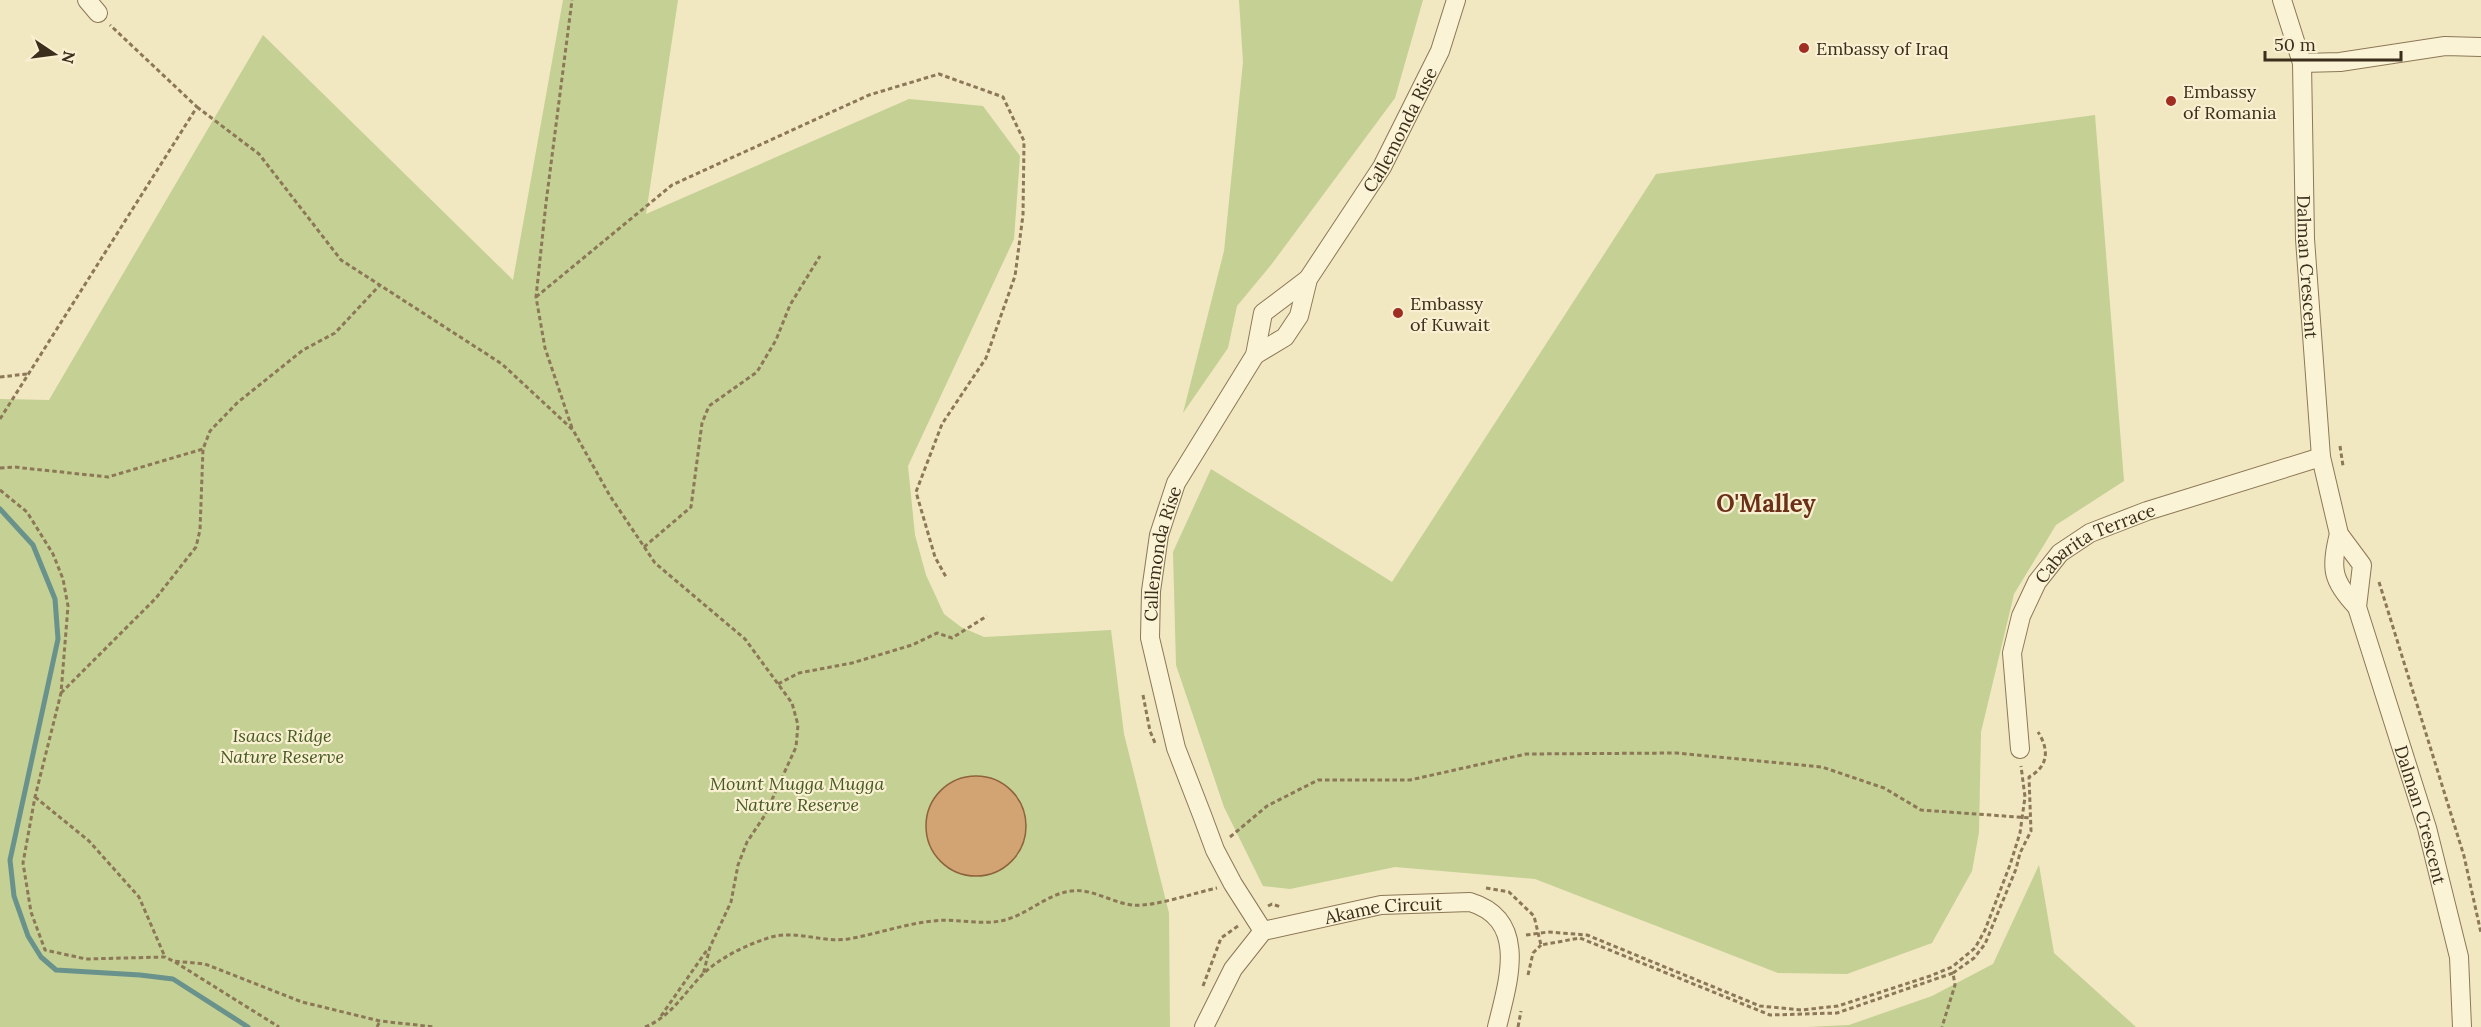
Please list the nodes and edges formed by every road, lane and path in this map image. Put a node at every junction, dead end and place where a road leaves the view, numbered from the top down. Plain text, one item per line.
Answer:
1 (572, 0) edge
2 (1456, 0) edge
3 (2283, 0) edge
4 (93, 7) edge
5 (2481, 47) edge
6 (2302, 63) junction
7 (197, 107) junction
8 (820, 256) dead end
9 (1308, 279) junction
10 (379, 286) junction
11 (536, 297) junction
12 (1255, 356) junction
13 (27, 374) junction
14 (0, 377) edge
15 (0, 419) edge
16 (573, 430) junction
17 (2338, 437) dead end
18 (203, 449) junction
19 (2321, 457) junction
20 (0, 468) edge
21 (2344, 471) dead end
22 (0, 490) edge
23 (2339, 534) junction
24 (644, 547) junction
25 (2377, 576) dead end
26 (946, 578) dead end
27 (2357, 607) junction
28 (987, 616) dead end
29 (778, 684) junction
30 (1142, 687) dead end
31 (61, 693) junction
32 (2035, 727) dead end
33 (2020, 750) joint
34 (1158, 752) dead end
35 (35, 796) junction
36 (2022, 817) junction
37 (2031, 818) junction
38 (1215, 850) junction
39 (1479, 887) dead end
40 (1224, 890) junction
41 (1285, 908) dead end
42 (1253, 916) junction
43 (1263, 931) junction
44 (1539, 933) junction
45 (2481, 933) edge
46 (1508, 937) junction
47 (710, 946) junction
48 (165, 957) junction
49 (173, 961) junction
50 (1953, 973) junction
51 (703, 975) junction
52 (1203, 986) dead end
53 (380, 1021) junction
54 (657, 1022) junction
55 (279, 1027) edge
56 (377, 1027) edge
57 (435, 1027) edge
58 (645, 1027) edge
59 (655, 1027) edge
60 (1204, 1027) edge
61 (1497, 1027) edge
62 (1942, 1027) edge
63 (2462, 1027) edge

1 - 11 path
2 - 9 street, Callemonda Rise
3 - 6 street, Dalman Crescent
4 - 7 path
5 - 6 street
6 - 19 street, Dalman Crescent
7 - 10 path
7 - 13 path
8 - 24 path
9 - 12 street, Callemonda Rise
9 - 12 street, Callemonda Rise
10 - 16 path
10 - 18 path
11 - 16 path
11 - 26 path
12 - 38 street, Callemonda Rise
13 - 14 path
13 - 15 path
16 - 24 path
17 - 21 path
18 - 20 path
18 - 31 path
19 - 23 street, Dalman Crescent
19 - 33 street, Cabarita Terrace
22 - 31 path
23 - 27 street, Dalman Crescent
23 - 27 street, Dalman Crescent
24 - 29 path
25 - 45 path
27 - 63 street, Dalman Crescent
28 - 29 path
29 - 47 path
30 - 34 path
31 - 35 path
32 - 37 path
33 - 36 path
35 - 48 path
35 - 48 path
36 - 37 path
36 - 38 path
36 - 44 path
37 - 50 path
38 - 40 street, Callemonda Rise
39 - 44 path
40 - 42 street, Callemonda Rise
40 - 51 path
41 - 42 path
42 - 43 street, Callemonda Rise
42 - 52 path
43 - 46 street, Akame Circuit
43 - 60 street
44 - 46 path
44 - 50 path
46 - 61 street
47 - 51 path
47 - 54 path
48 - 49 path
49 - 53 path
49 - 55 path
50 - 62 path
51 - 54 path
53 - 56 path
53 - 57 path
54 - 58 path
54 - 59 path

